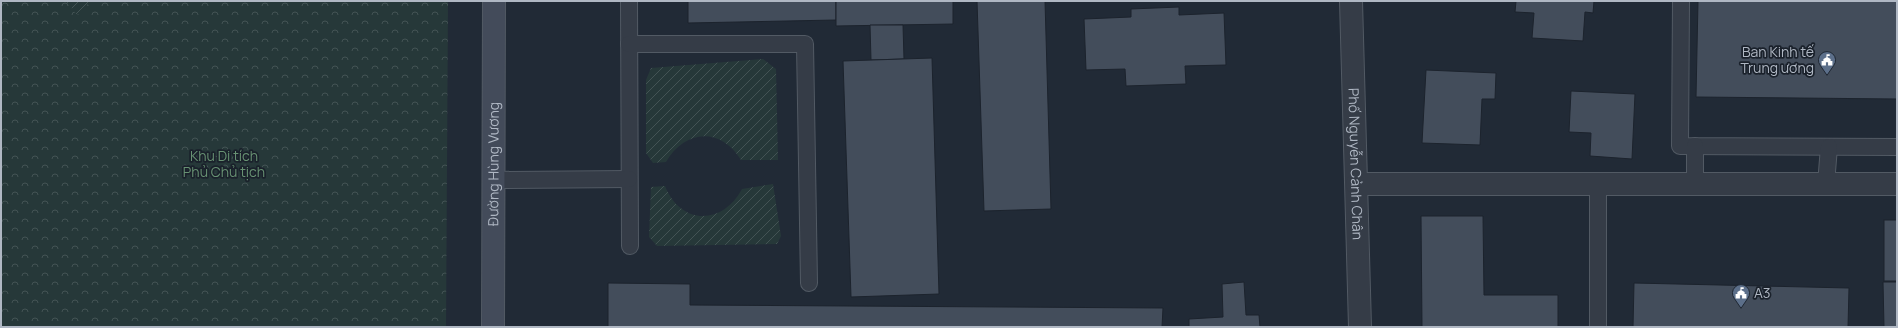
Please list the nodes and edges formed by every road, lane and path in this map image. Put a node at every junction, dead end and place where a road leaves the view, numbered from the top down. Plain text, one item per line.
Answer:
1 (494, 1) edge
2 (629, 1) edge
3 (1351, 1) edge
4 (1681, 1) edge
5 (629, 44) junction
6 (1695, 146) junction
7 (1829, 147) junction
8 (1897, 147) edge
9 (629, 179) junction
10 (493, 180) junction
11 (1356, 184) junction
12 (1598, 184) junction
13 (1695, 184) junction
14 (1826, 184) junction
15 (1897, 184) edge
16 (630, 246) dead end
17 (809, 283) dead end
18 (493, 327) edge
19 (1360, 327) edge
20 (1598, 327) edge

1 - 10 main road, Đường Hùng Vương
2 - 5 lane
3 - 11 street, Phố Nguyễn Cảnh Chân
4 - 6 lane
5 - 9 lane
5 - 17 lane
6 - 7 lane
6 - 13 lane
7 - 8 lane
7 - 14 lane
9 - 10 lane
9 - 16 lane
10 - 18 main road, Đường Hùng Vương
11 - 12 street
11 - 19 street, Phố Nguyễn Cảnh Chân
12 - 13 street
12 - 20 lane
13 - 14 street
14 - 15 street

